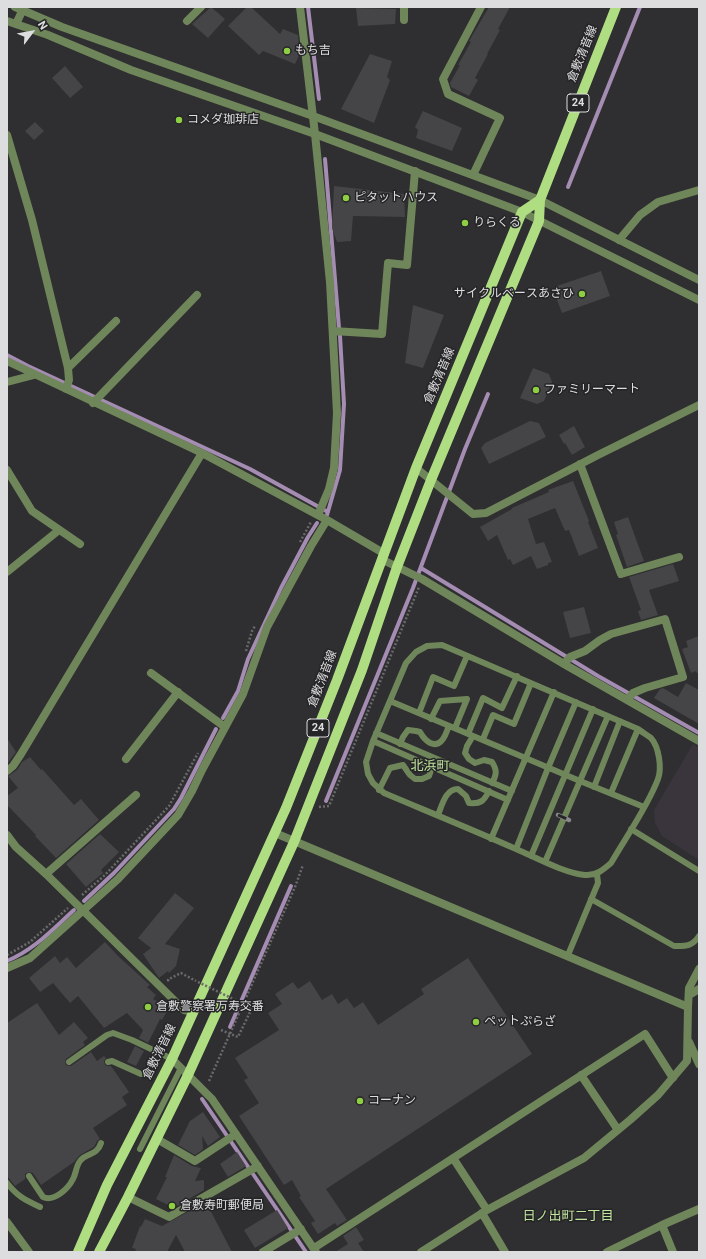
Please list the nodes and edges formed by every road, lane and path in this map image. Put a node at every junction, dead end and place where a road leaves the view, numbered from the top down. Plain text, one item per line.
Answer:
1 (201, 7) edge
2 (300, 7) edge
3 (404, 7) edge
4 (481, 7) edge
5 (616, 7) edge
6 (20, 8) edge
7 (404, 20) dead end
8 (7, 21) edge
9 (187, 21) dead end
10 (16, 24) junction
11 (313, 116) junction
12 (315, 134) junction
13 (7, 135) edge
14 (415, 171) junction
15 (473, 175) junction
16 (699, 190) edge
17 (540, 200) junction
18 (522, 212) junction
19 (540, 221) junction
20 (619, 240) junction
21 (699, 280) edge
22 (197, 296) dead end
23 (699, 300) edge
24 (116, 321) dead end
25 (333, 332) junction
26 (7, 361) edge
27 (68, 368) junction
28 (34, 374) junction
29 (7, 382) edge
30 (67, 385) junction
31 (97, 398) junction
32 (699, 405) edge
33 (202, 453) junction
34 (580, 464) junction
35 (416, 468) junction
36 (7, 470) edge
37 (431, 480) junction
38 (318, 511) junction
39 (327, 520) junction
40 (59, 530) junction
41 (80, 544) dead end
42 (296, 548) dead end
43 (384, 557) junction
44 (679, 557) dead end
45 (397, 567) junction
46 (7, 572) edge
47 (418, 578) junction
48 (256, 624) dead end
49 (467, 656) junction
50 (244, 657) dead end
51 (567, 660) junction
52 (151, 673) dead end
53 (517, 676) junction
54 (531, 683) junction
55 (178, 692) junction
56 (554, 692) junction
57 (630, 696) junction
58 (390, 701) junction
59 (576, 702) junction
60 (593, 709) junction
61 (419, 713) junction
62 (608, 716) junction
63 (431, 719) junction
64 (620, 721) junction
65 (225, 727) junction
66 (452, 727) junction
67 (638, 729) junction
68 (376, 733) junction
69 (471, 735) junction
70 (483, 740) junction
71 (373, 741) junction
72 (699, 741) edge
73 (400, 744) junction
74 (201, 746) dead end
75 (526, 759) junction
76 (126, 760) dead end
77 (432, 767) junction
78 (548, 768) junction
79 (7, 771) edge
80 (566, 775) junction
81 (580, 781) junction
82 (492, 783) junction
83 (594, 787) junction
84 (379, 790) junction
85 (489, 791) junction
86 (512, 791) junction
87 (611, 793) junction
88 (136, 795) dead end
89 (508, 800) junction
90 (318, 807) dead end
91 (644, 807) junction
92 (438, 815) junction
93 (631, 829) junction
94 (275, 834) junction
95 (7, 835) edge
96 (491, 839) junction
97 (294, 842) junction
98 (516, 849) junction
99 (531, 856) junction
100 (546, 862) junction
101 (303, 865) dead end
102 (699, 871) edge
103 (46, 874) junction
104 (597, 874) junction
105 (591, 899) junction
106 (74, 902) junction
107 (83, 911) junction
108 (699, 936) edge
109 (7, 955) edge
110 (568, 955) junction
111 (7, 968) edge
112 (699, 969) edge
113 (171, 978) dead end
114 (699, 989) edge
115 (689, 995) junction
116 (688, 1006) junction
117 (194, 1012) junction
118 (221, 1030) dead end
119 (230, 1034) junction
120 (688, 1039) junction
121 (172, 1059) junction
122 (69, 1062) dead end
123 (108, 1062) dead end
124 (699, 1064) edge
125 (184, 1072) junction
126 (141, 1074) dead end
127 (582, 1075) junction
128 (673, 1078) junction
129 (204, 1091) junction
130 (618, 1130) junction
131 (231, 1137) junction
132 (157, 1139) junction
133 (101, 1144) dead end
134 (140, 1149) dead end
135 (453, 1158) junction
136 (253, 1169) junction
137 (29, 1176) dead end
138 (7, 1183) edge
139 (128, 1198) junction
140 (40, 1207) dead end
141 (699, 1209) edge
142 (484, 1211) junction
143 (7, 1222) edge
144 (662, 1225) junction
145 (296, 1232) junction
146 (315, 1250) edge
147 (29, 1252) edge
148 (78, 1252) edge
149 (100, 1252) edge
150 (263, 1252) edge
151 (421, 1252) edge
152 (505, 1252) edge
153 (607, 1252) edge
154 (673, 1252) edge

1 - 9 street
2 - 11 street
3 - 7 street
4 - 15 street
5 - 17 main road, 倉敷清音線 / 24
6 - 10 street
6 - 11 street
8 - 10 street
10 - 12 street
11 - 12 street
11 - 15 street
12 - 14 street
12 - 25 street
13 - 27 street
14 - 18 street
14 - 25 street
15 - 17 street
16 - 20 street
17 - 18 main road
17 - 19 main road, 倉敷清音線 / 24
17 - 20 street
18 - 19 street
18 - 35 main road, 倉敷清音線 / 24
19 - 23 street
19 - 37 main road, 倉敷清音線 / 24
20 - 21 street
22 - 31 street
24 - 27 street
25 - 38 street
26 - 28 street
27 - 30 street
28 - 29 street
28 - 30 street
30 - 31 street
31 - 33 street
32 - 34 street
33 - 38 street
33 - 79 street
34 - 37 street
34 - 44 street
35 - 37 street
35 - 43 main road, 倉敷清音線 / 24
36 - 40 street
37 - 45 main road, 倉敷清音線 / 24
38 - 39 street
38 - 42 path
39 - 43 street
39 - 65 street
40 - 41 street
40 - 46 street
43 - 45 street
43 - 94 main road, 倉敷清音線 / 24
45 - 47 street
45 - 97 main road, 倉敷清音線 / 24
47 - 51 street
47 - 90 path
48 - 50 path
49 - 53 lane
49 - 58 lane
49 - 61 lane
51 - 57 street
51 - 57 street
52 - 55 street
53 - 54 lane
53 - 69 lane
54 - 56 lane
54 - 70 lane
55 - 65 street
55 - 76 street
56 - 59 lane
56 - 75 lane
57 - 72 street
58 - 61 lane
58 - 68 lane
59 - 60 lane
59 - 78 lane
60 - 62 lane
60 - 80 lane
61 - 63 lane
62 - 64 lane
62 - 81 lane
63 - 66 lane
63 - 66 lane
64 - 67 lane
64 - 83 lane
65 - 107 street
66 - 69 lane
66 - 73 lane
67 - 87 lane
67 - 91 lane
68 - 71 lane
68 - 73 lane
69 - 70 lane
69 - 82 lane
70 - 75 lane
71 - 77 lane
71 - 84 lane
73 - 82 lane
74 - 106 path
75 - 78 lane
75 - 86 lane
77 - 84 lane
77 - 85 lane
78 - 80 lane
78 - 98 lane
80 - 81 lane
80 - 99 lane
81 - 83 lane
81 - 100 lane
82 - 86 lane
83 - 87 lane
84 - 92 lane
85 - 89 lane
85 - 92 lane
86 - 89 lane
87 - 91 lane
88 - 103 street
89 - 96 lane
91 - 93 lane
92 - 96 lane
93 - 102 lane
93 - 104 lane
94 - 97 street
94 - 117 main road, 倉敷清音線 / 24
95 - 103 street
96 - 98 lane
97 - 110 street
97 - 125 main road, 倉敷清音線 / 24
98 - 99 lane
99 - 100 lane
100 - 104 lane
101 - 119 path
103 - 106 street
104 - 105 lane
105 - 108 lane
105 - 110 lane
106 - 107 street
106 - 109 path
107 - 111 street
107 - 117 street
110 - 116 street
112 - 115 street
113 - 119 path, bridge
114 - 115 street
115 - 116 street
116 - 120 street
117 - 121 main road, 倉敷清音線 / 24
118 - 119 path
119 - 129 path
120 - 124 street
120 - 128 street
121 - 122 lane
121 - 125 street
121 - 148 main road, 倉敷清音線 / 24
123 - 126 lane
125 - 129 street
125 - 132 main road, 倉敷清音線 / 24
125 - 134 lane
127 - 128 street
127 - 130 street
127 - 135 street
128 - 130 street
129 - 131 street
130 - 142 street
131 - 132 street
131 - 136 street
132 - 139 main road, 倉敷清音線 / 24
133 - 137 lane
135 - 142 street
135 - 146 street
136 - 139 street
136 - 145 street
138 - 140 lane
139 - 149 main road, 倉敷清音線 / 24
141 - 144 street
142 - 151 street
142 - 152 street
143 - 147 street
144 - 153 street
144 - 154 street
145 - 146 street
145 - 150 street

